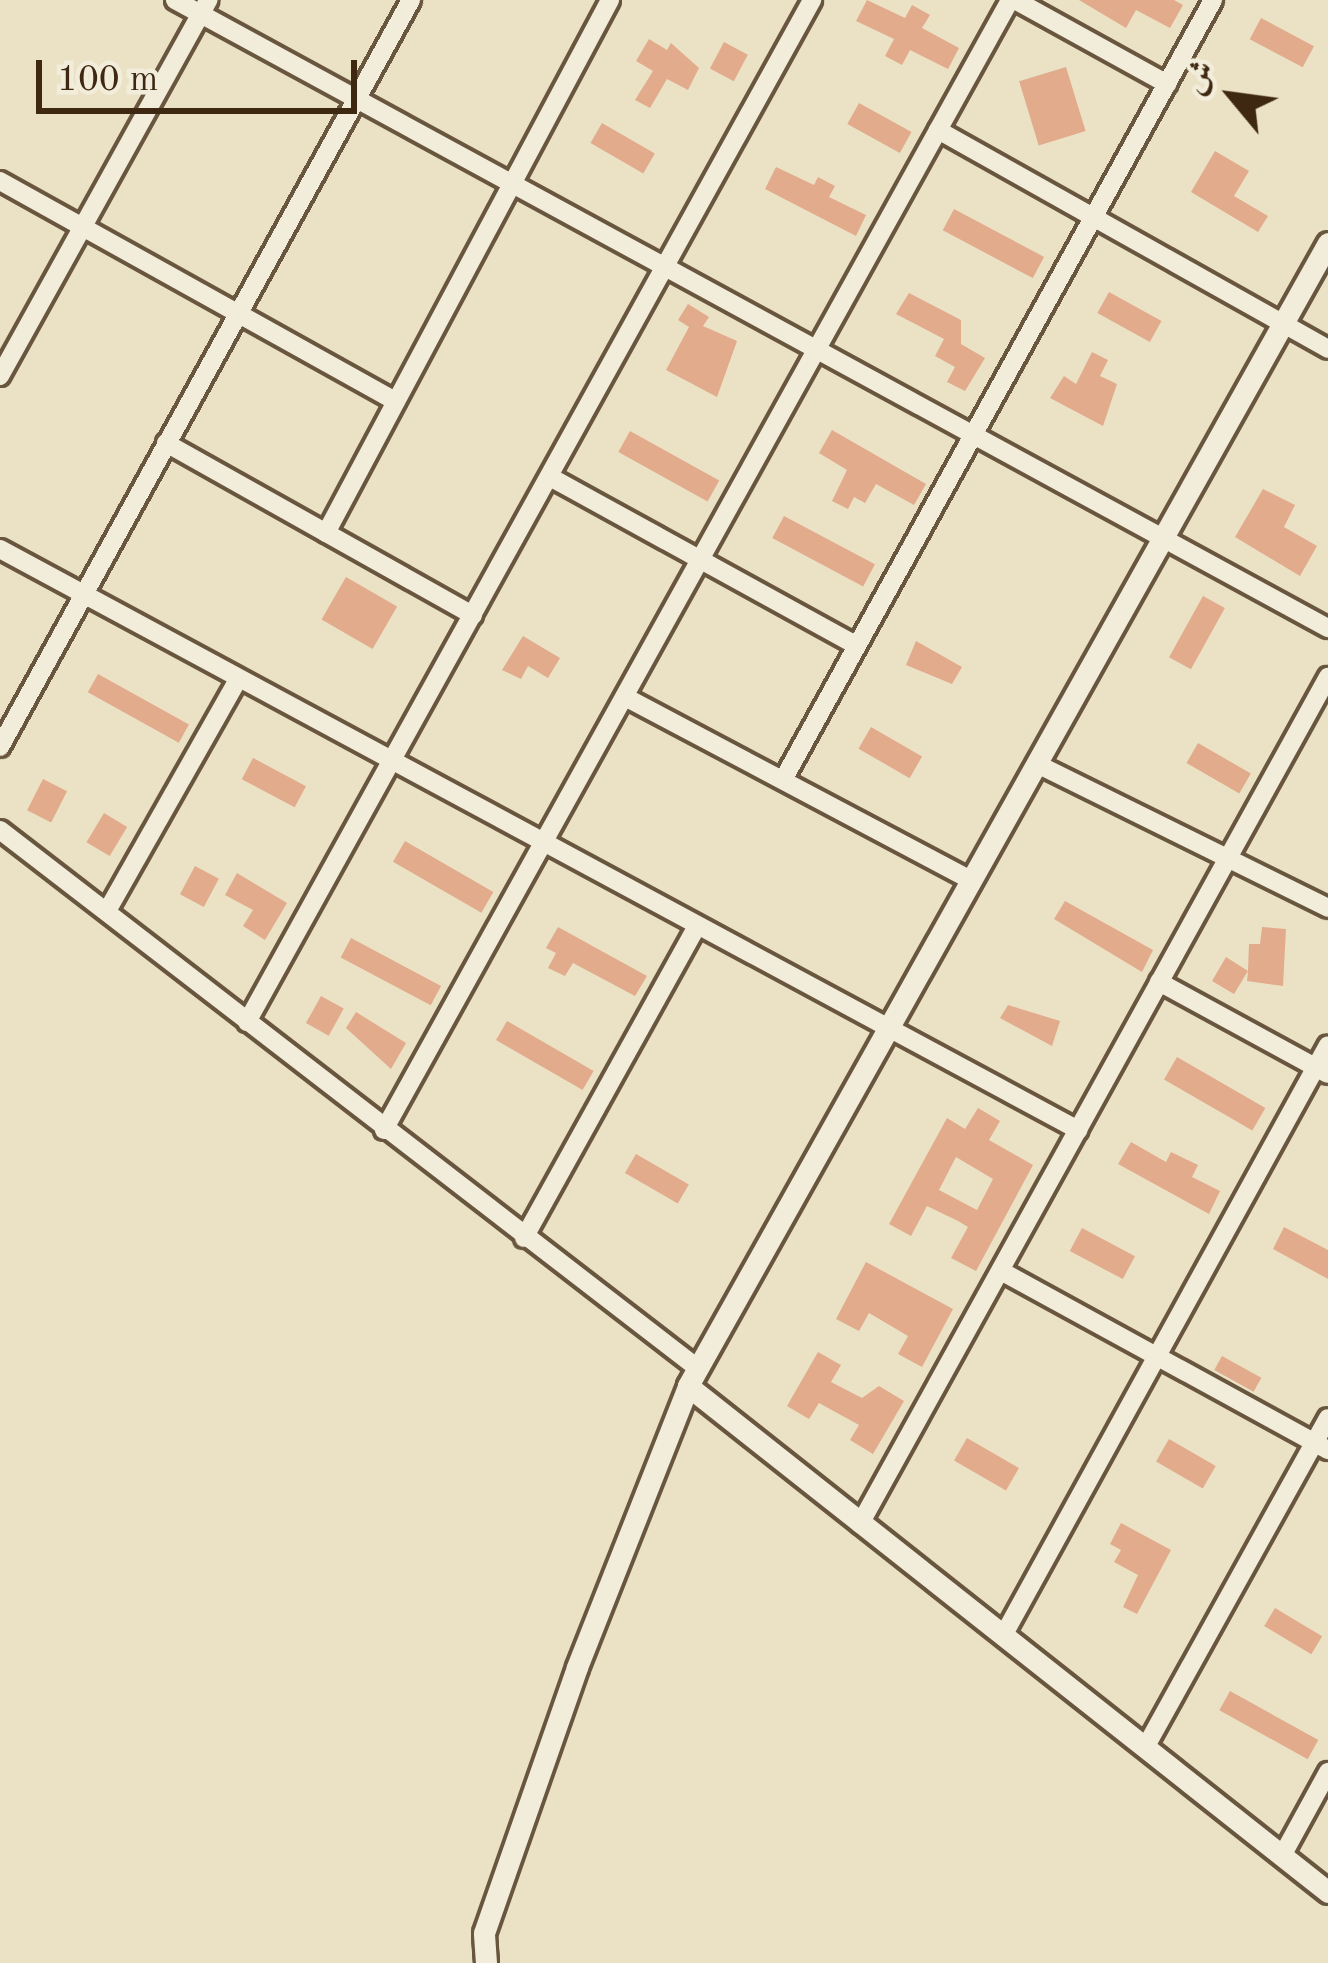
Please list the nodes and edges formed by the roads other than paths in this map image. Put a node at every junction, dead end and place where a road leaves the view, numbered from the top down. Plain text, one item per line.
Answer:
1 (175, 0) edge
2 (411, 0) edge
3 (610, 0) edge
4 (812, 0) edge
5 (1012, 0) edge
6 (1213, 0) edge
7 (204, 7) edge
8 (1167, 83) junction
9 (356, 102) junction
10 (938, 130) junction
11 (0, 181) edge
12 (513, 184) junction
13 (1093, 217) junction
14 (83, 226) junction
15 (1328, 243) edge
16 (664, 263) junction
17 (239, 312) junction
18 (1282, 325) junction
19 (1328, 349) edge
20 (819, 350) junction
21 (0, 376) edge
22 (396, 401) junction
23 (974, 434) junction
24 (166, 443) junction
25 (550, 477) junction
26 (326, 532) junction
27 (1162, 538) junction
28 (0, 549) edge
29 (701, 560) junction
30 (82, 595) junction
31 (473, 615) junction
32 (1328, 628) edge
33 (856, 646) junction
34 (1328, 676) edge
35 (237, 681) junction
36 (627, 698) junction
37 (0, 747) edge
38 (391, 764) junction
39 (1037, 764) junction
40 (783, 780) junction
41 (0, 830) edge
42 (546, 848) junction
43 (1228, 857) junction
44 (973, 881) junction
45 (1328, 908) edge
46 (107, 911) junction
47 (695, 930) junction
48 (1159, 982) junction
49 (248, 1022) junction
50 (892, 1032) junction
51 (1328, 1045) edge
52 (1322, 1071) edge
53 (383, 1130) junction
54 (1078, 1130) junction
55 (524, 1238) junction
56 (1000, 1271) junction
57 (1157, 1356) junction
58 (692, 1376) junction
59 (1328, 1418) edge
60 (1321, 1446) edge
61 (860, 1524) junction
62 (1003, 1636) junction
63 (1145, 1748) junction
64 (1328, 1772) edge
65 (1282, 1856) junction
66 (1328, 1892) edge
67 (486, 1963) edge

1 - 7 street
2 - 9 street
3 - 12 street
4 - 16 street
5 - 8 street
5 - 10 street
6 - 8 street
7 - 9 street
7 - 14 street
8 - 13 street
9 - 12 street
9 - 17 street
10 - 13 street
10 - 20 street
11 - 14 street
12 - 16 street
12 - 22 street
13 - 18 street
13 - 23 street
14 - 17 street
14 - 21 street
15 - 18 street
16 - 20 street
16 - 25 street
17 - 22 street
17 - 24 street
18 - 19 street
18 - 27 street
20 - 23 street
20 - 29 street
22 - 26 street
23 - 27 street
23 - 33 street
24 - 26 street
24 - 30 street
25 - 29 street
25 - 31 street
26 - 31 street
27 - 32 street
27 - 39 street
28 - 30 street
29 - 33 street
29 - 36 street
30 - 35 street
30 - 37 street
31 - 38 street
33 - 40 street
34 - 43 street
35 - 38 street
35 - 46 street
36 - 40 street
36 - 42 street
38 - 42 street
38 - 49 street
39 - 43 street
39 - 44 street
40 - 44 street
41 - 46 street
42 - 47 street
42 - 53 street
43 - 45 street
43 - 48 street
44 - 50 street
46 - 49 street
47 - 50 street
47 - 55 street
48 - 52 street
48 - 54 street
49 - 53 street
50 - 54 street
50 - 58 street
51 - 52 street
52 - 57 street
53 - 55 street
54 - 56 street
55 - 58 street
56 - 57 street
56 - 61 street
57 - 60 street
57 - 62 street
58 - 61 street
58 - 67 street
59 - 60 street
60 - 63 street
61 - 62 street
62 - 63 street
63 - 65 street
64 - 65 street
65 - 66 street

